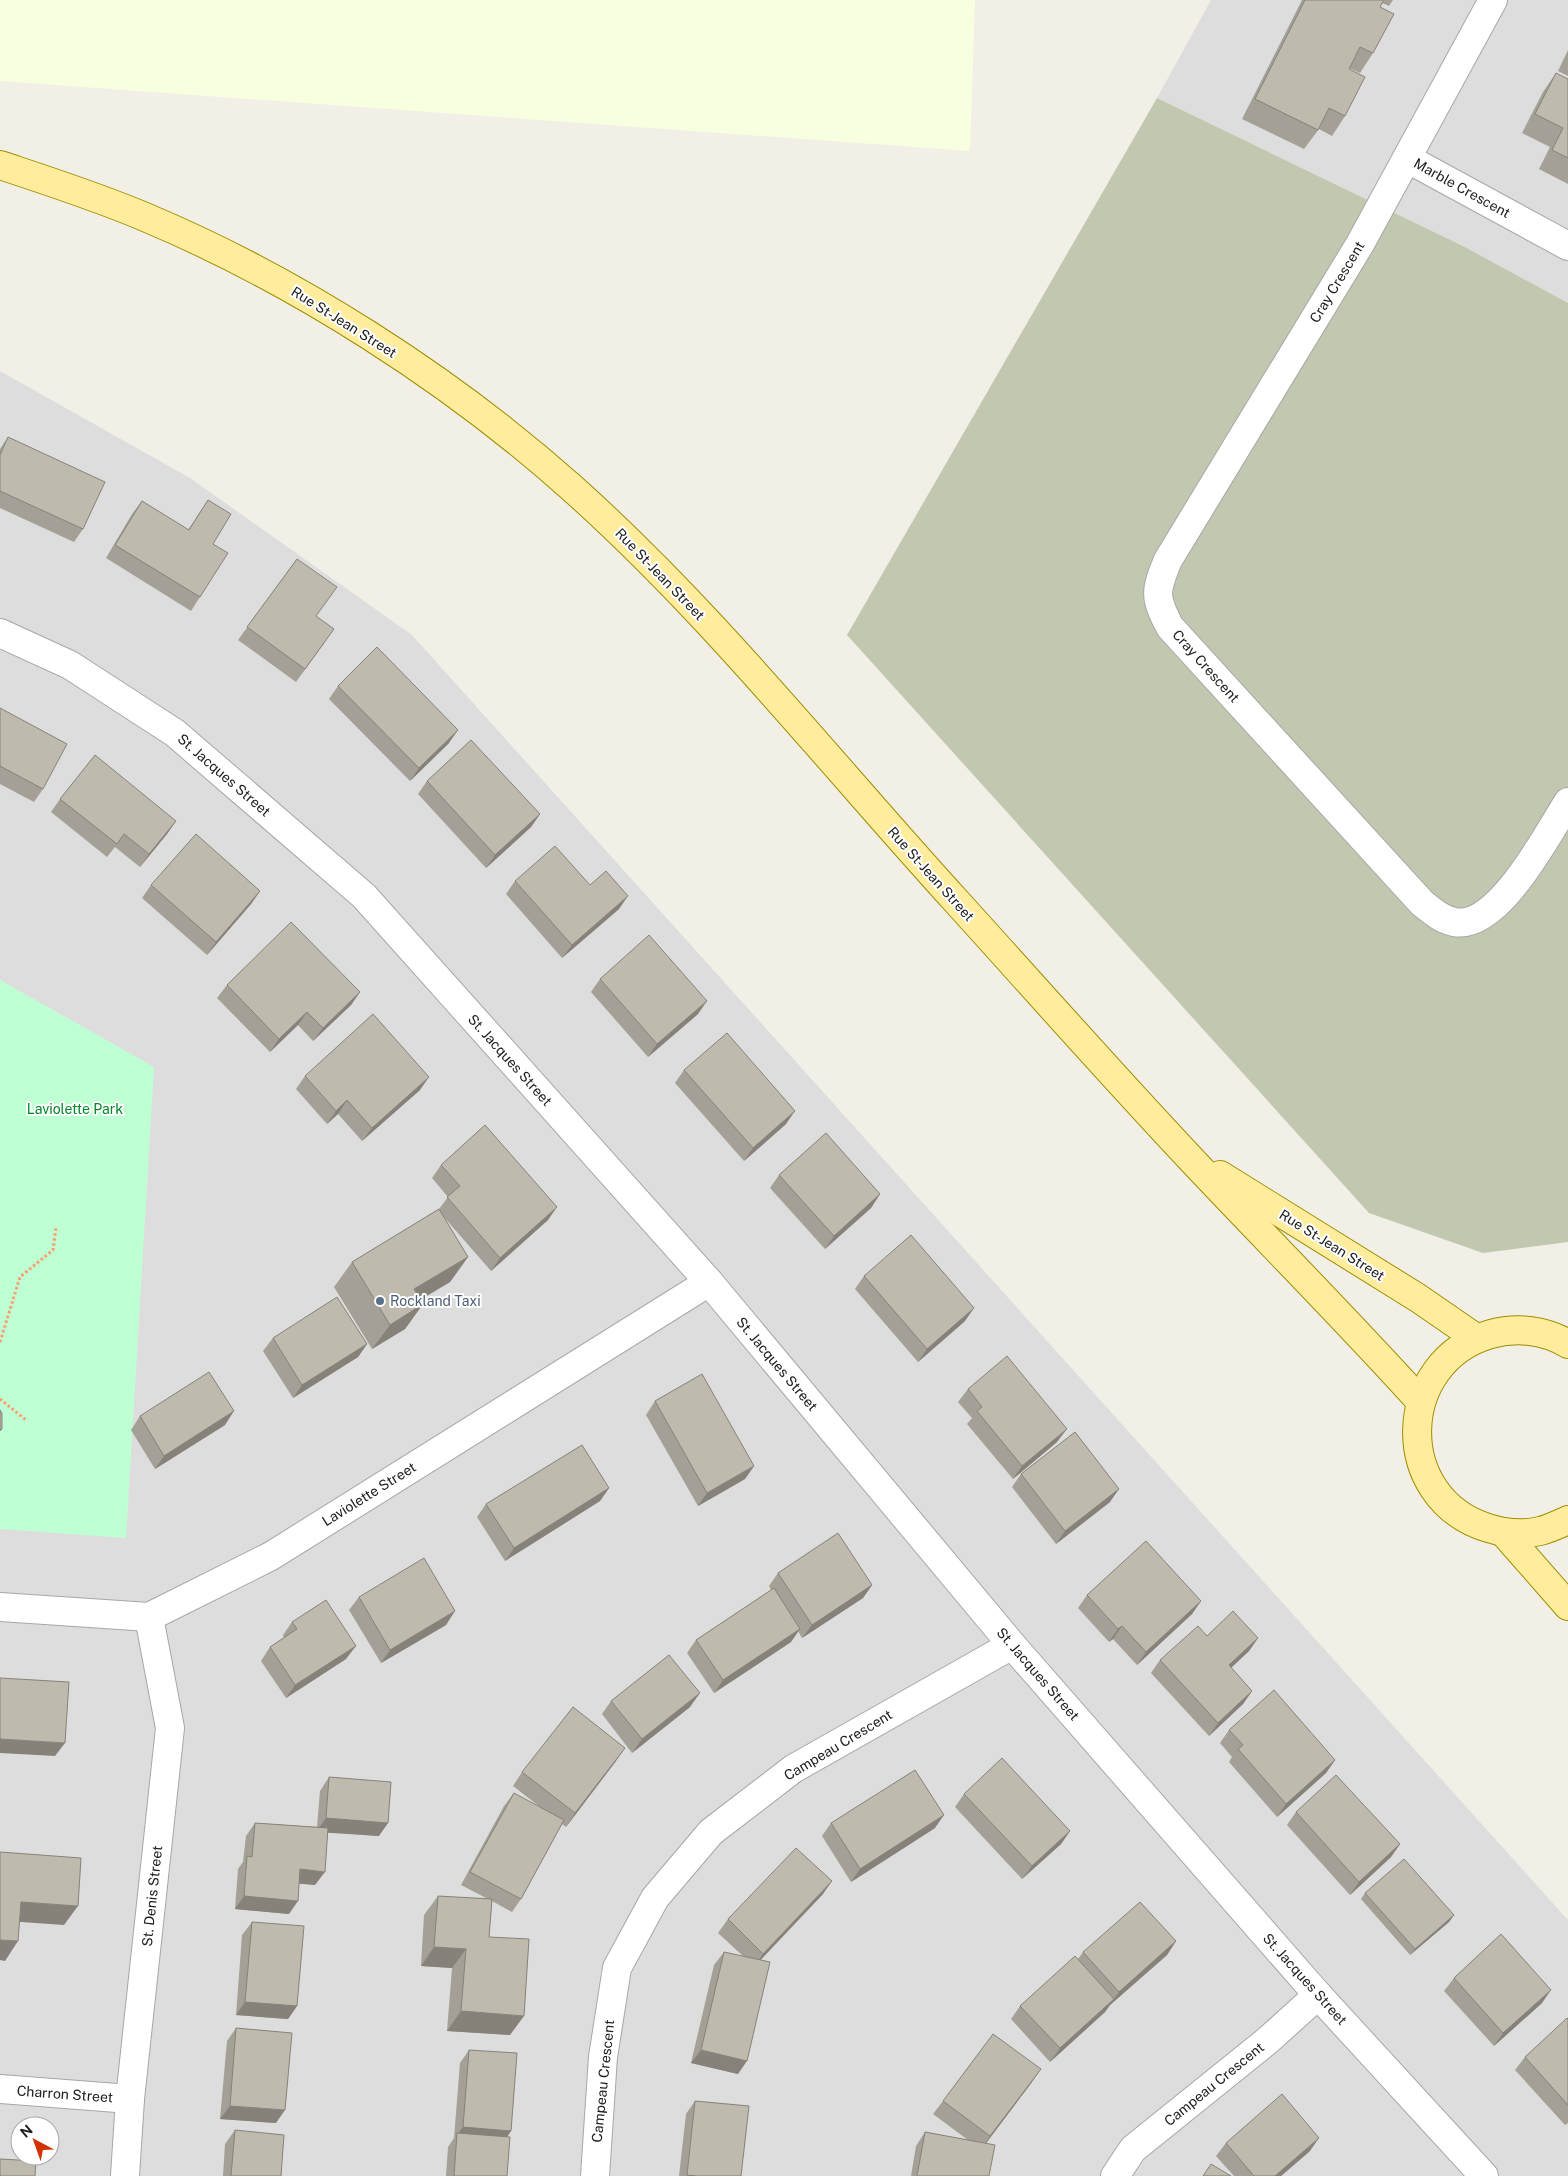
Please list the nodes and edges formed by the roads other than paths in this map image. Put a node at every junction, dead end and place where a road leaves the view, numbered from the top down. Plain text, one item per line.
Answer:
1 (1493, 0) edge
2 (1408, 159) junction
3 (0, 165) edge
4 (1568, 246) edge
5 (0, 633) edge
6 (1568, 802) edge
7 (1187, 1154) junction
8 (708, 1282) junction
9 (1476, 1338) junction
10 (1565, 1338) edge
11 (1420, 1401) junction
12 (1568, 1520) edge
13 (1504, 1533) junction
14 (1568, 1606) edge
15 (0, 1607) edge
16 (149, 1617) junction
17 (1012, 1645) junction
18 (1318, 1995) junction
19 (0, 2090) edge
20 (130, 2099) junction
21 (125, 2176) edge
22 (595, 2176) edge
23 (1115, 2176) edge
24 (1484, 2176) edge

1 - 2 street, Marble Crescent
2 - 4 street, Marble Crescent
2 - 6 street, Cray Crescent
3 - 7 main road, Rue St-Jean Street
5 - 8 street, St. Jacques Street
7 - 9 main road, Rue St-Jean Street
7 - 11 main road, Rue St-Jean Street
8 - 16 street, Laviolette Street
8 - 17 street, St. Jacques Street
9 - 10 main road
9 - 11 main road
11 - 13 main road
12 - 13 main road
13 - 14 main road
15 - 16 street
16 - 20 street, St. Denis Street
17 - 18 street, St. Jacques Street
17 - 22 street, Campeau Crescent
18 - 23 street, Campeau Crescent
18 - 24 street, St. Jacques Street
19 - 20 street, Charron Street
20 - 21 street, St. Denis Street

